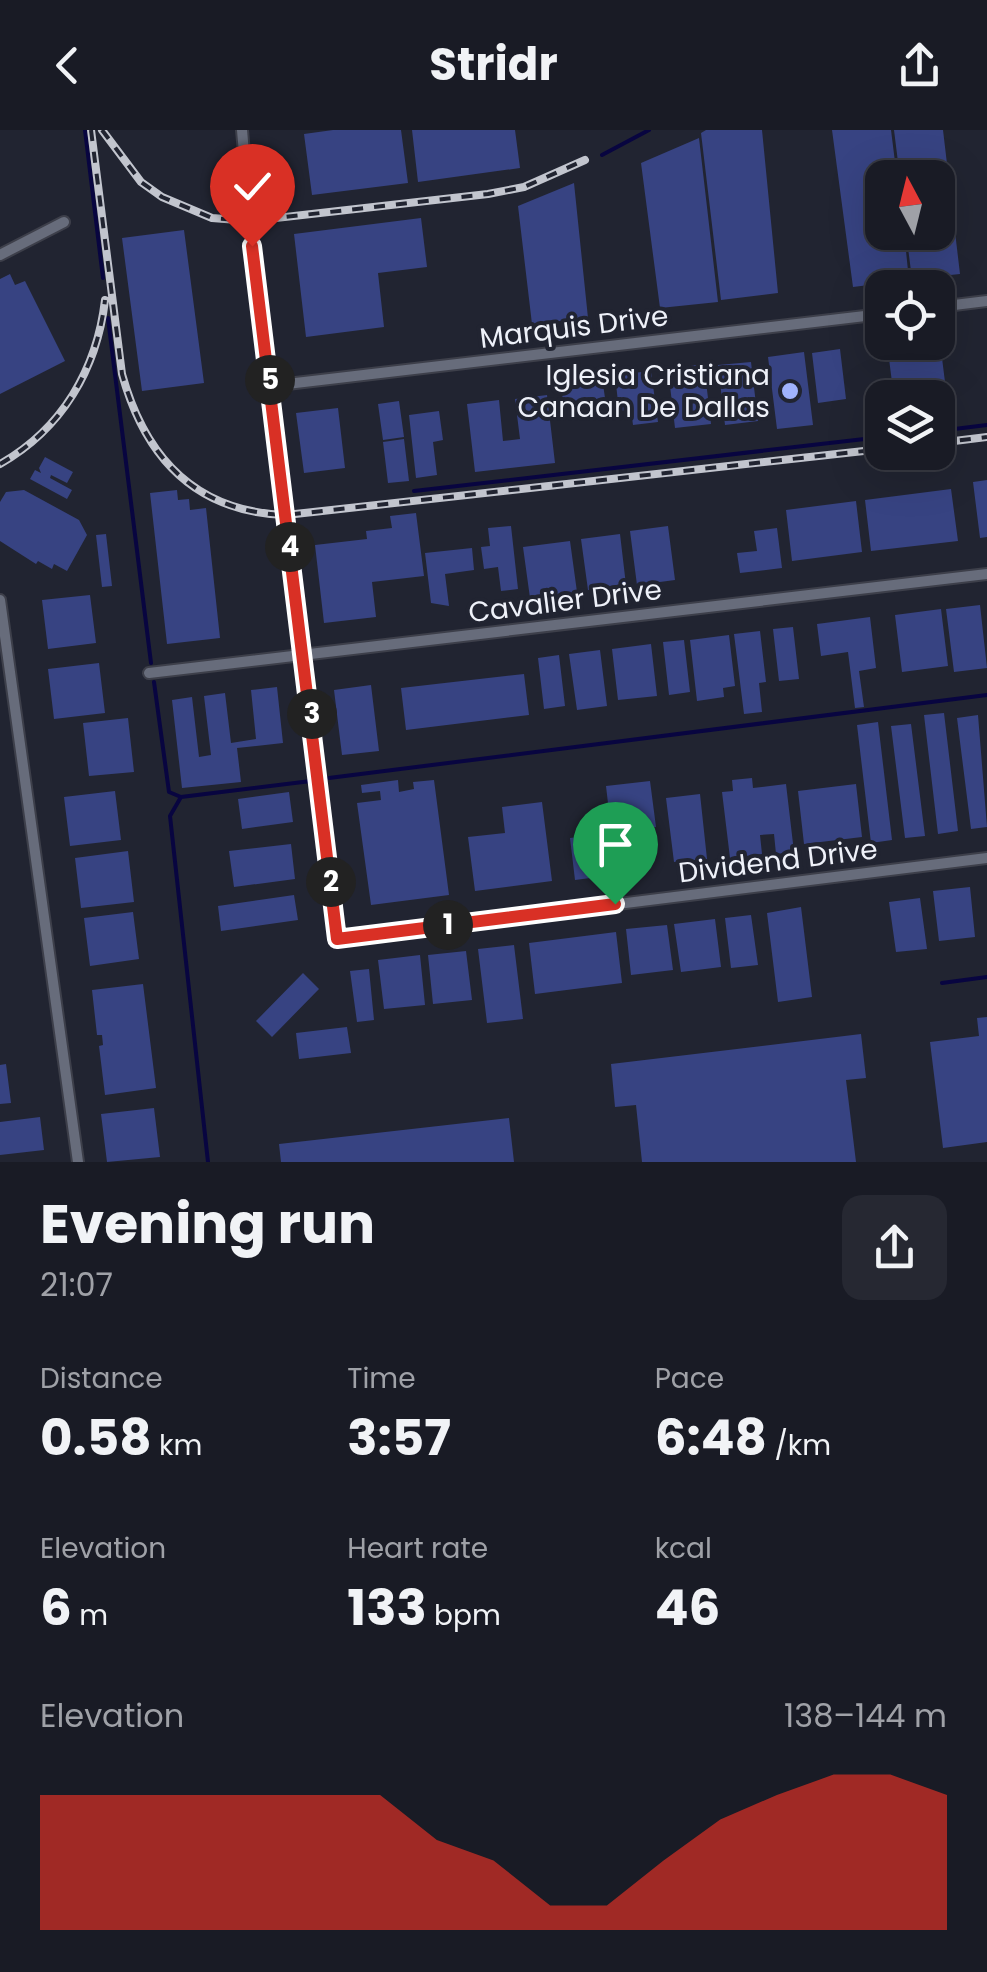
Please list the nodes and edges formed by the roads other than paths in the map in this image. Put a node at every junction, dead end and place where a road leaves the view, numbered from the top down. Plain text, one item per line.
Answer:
1 (242, 130) edge
2 (64, 222) dead end
3 (0, 256) edge
4 (987, 302) edge
5 (955, 305) edge
6 (865, 316) edge
7 (270, 386) junction
8 (987, 574) edge
9 (0, 600) edge
10 (304, 655) junction
11 (149, 673) dead end
12 (987, 858) edge
13 (78, 1162) edge

1 - 7 street
2 - 3 street
4 - 5 street
6 - 7 street, Marquis Drive
7 - 10 street
8 - 10 street, Cavalier Drive
9 - 13 street
10 - 11 street, Cavalier Drive
10 - 12 street, Dividend Drive

